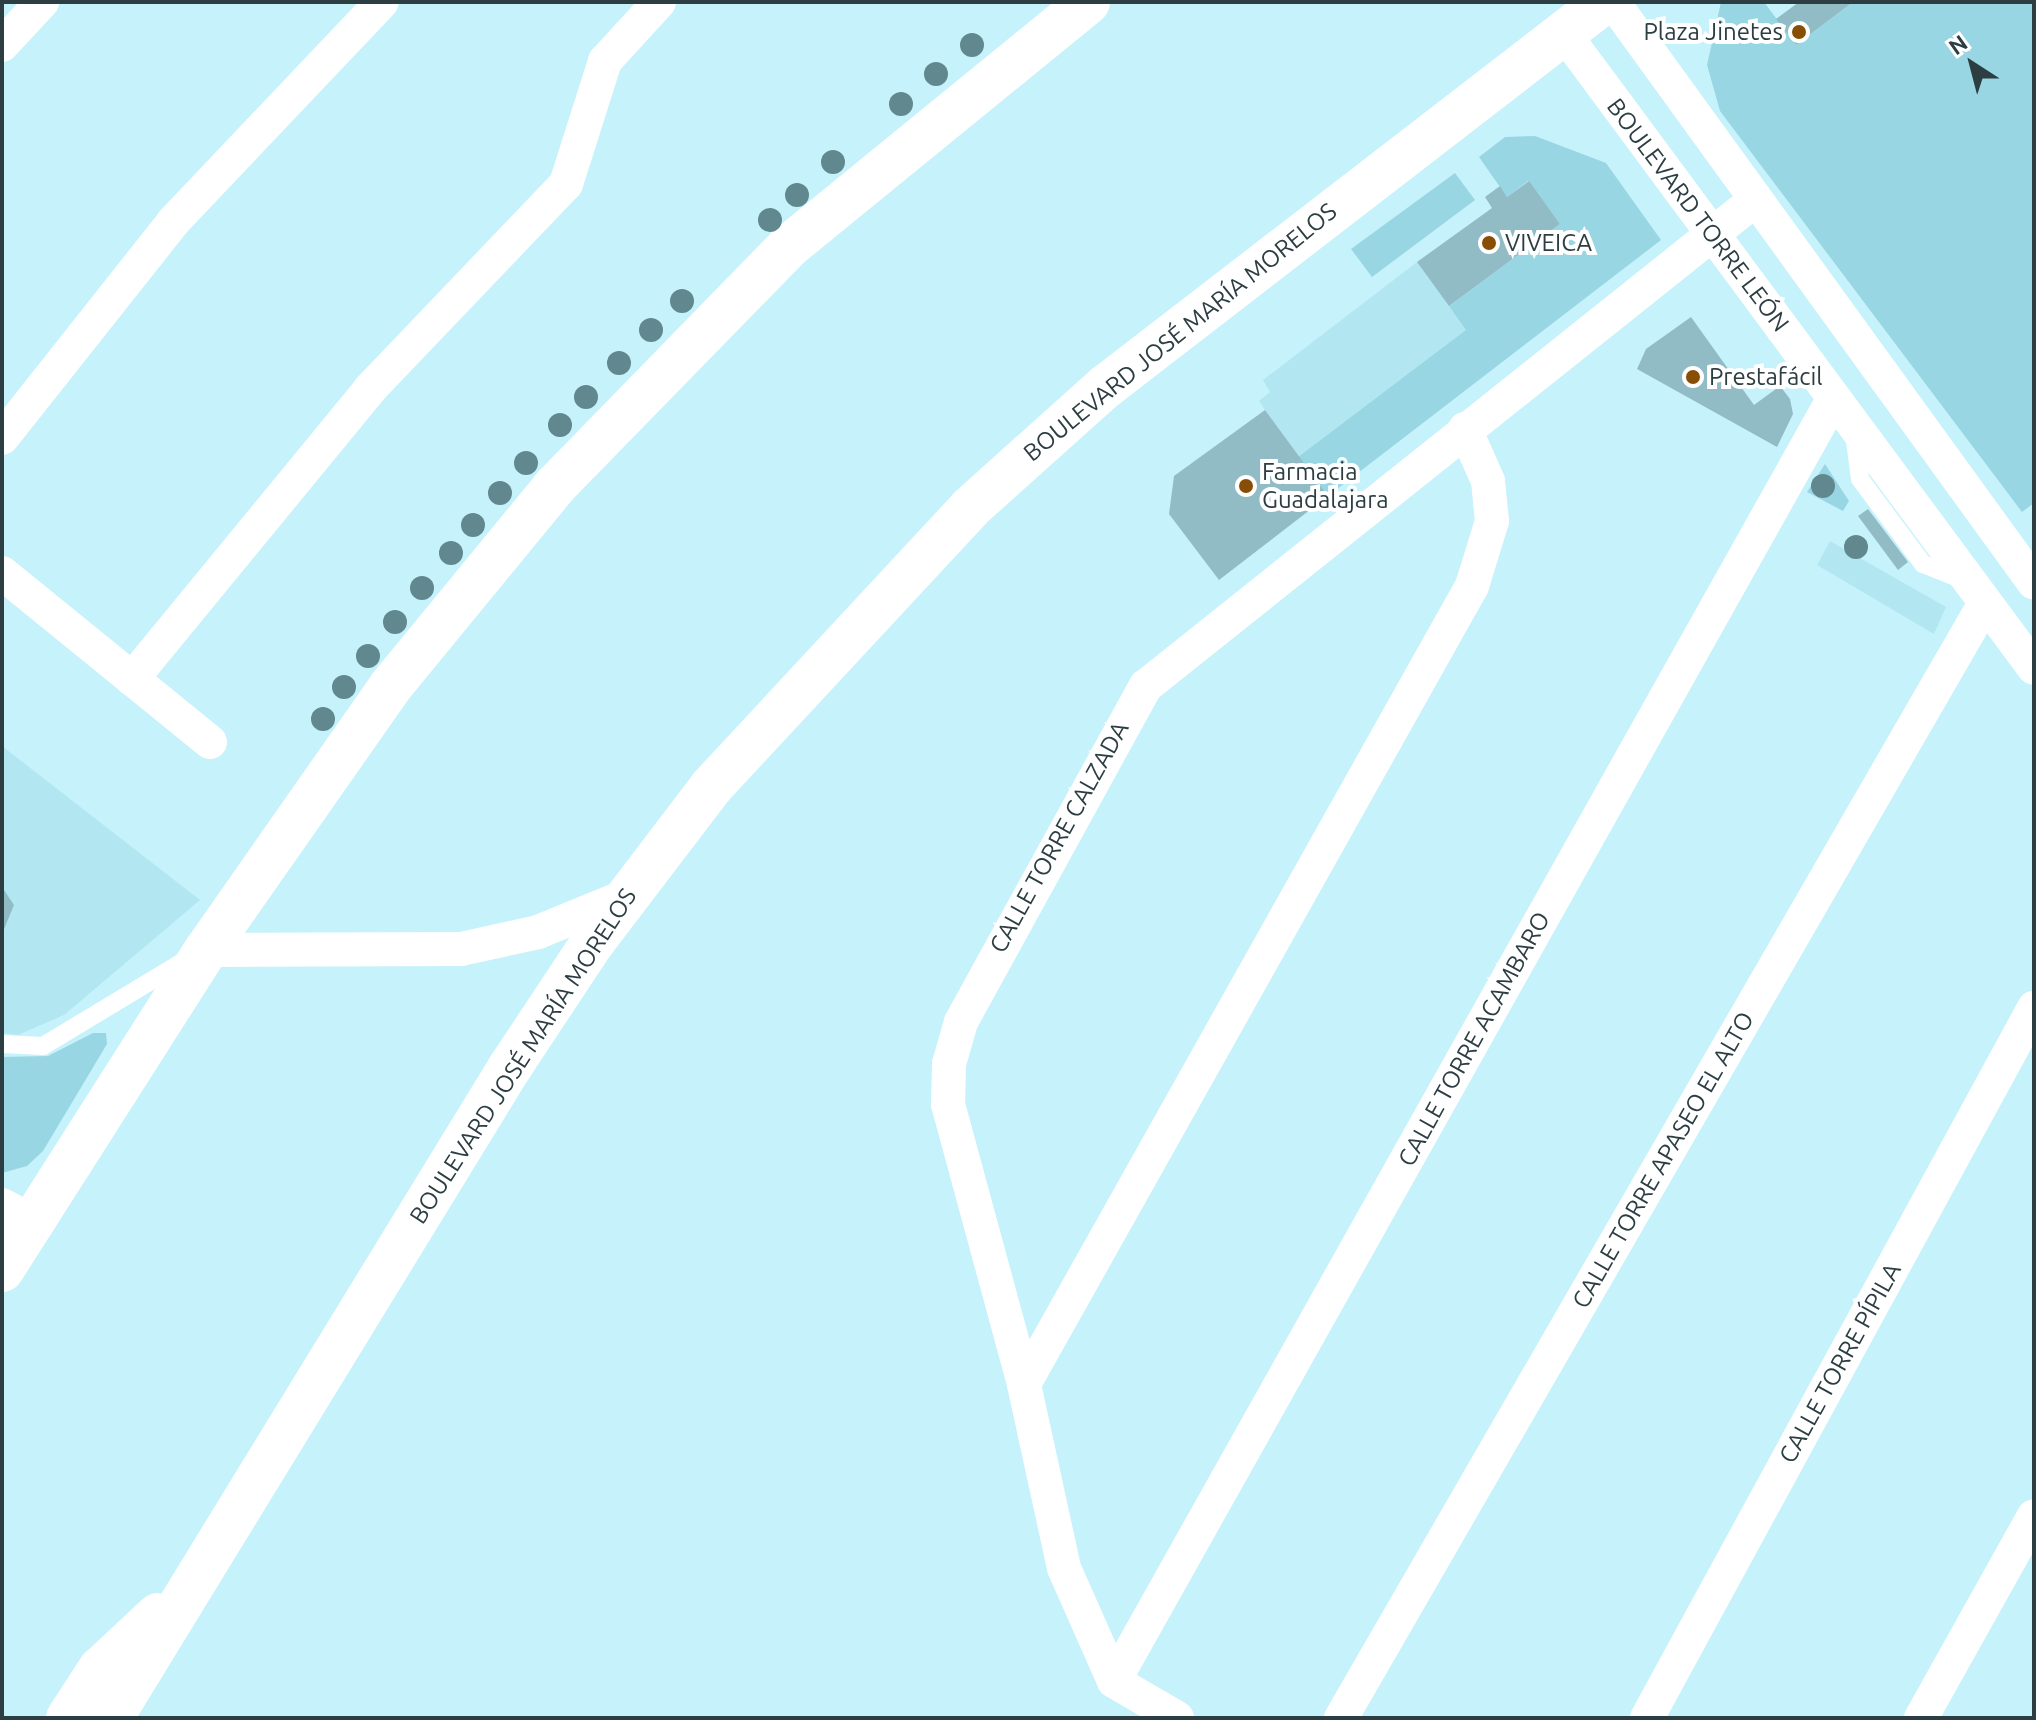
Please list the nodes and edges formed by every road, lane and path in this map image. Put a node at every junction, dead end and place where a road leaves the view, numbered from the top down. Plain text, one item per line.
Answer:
1 (42, 2) edge
2 (382, 2) edge
3 (659, 2) edge
4 (1088, 2) edge
5 (1604, 2) edge
6 (1613, 2) edge
7 (1058, 16) edge
8 (1563, 32) junction
9 (2, 45) edge
10 (1754, 201) junction
11 (1710, 236) junction
12 (1843, 410) junction
13 (1465, 429) junction
14 (2, 438) edge
15 (2, 573) edge
16 (2034, 583) edge
17 (1978, 593) junction
18 (2034, 668) edge
19 (132, 679) junction
20 (210, 742) dead end
21 (626, 896) junction
22 (206, 950) junction
23 (2034, 1008) edge
24 (2, 1044) edge
25 (17, 1213) edge
26 (2, 1270) edge
27 (1024, 1384) junction
28 (2034, 1516) edge
29 (203, 1574) junction
30 (1114, 1681) junction
31 (68, 1718) edge
32 (111, 1718) edge
33 (1177, 1718) edge
34 (1341, 1718) edge
35 (1647, 1718) edge
36 (1921, 1718) edge

1 - 9 street
2 - 14 street
3 - 19 street
4 - 7 main road
5 - 8 main road, BOULEVARD JOSÉ MARÍA MORELOS
6 - 10 street
7 - 22 main road
8 - 11 street, BOULEVARD TORRE LEÓN
8 - 21 main road, BOULEVARD JOSÉ MARÍA MORELOS
10 - 11 street, CALLE TORRE CALZADA
10 - 16 street
11 - 12 street, BOULEVARD TORRE LEÓN
11 - 13 street, CALLE TORRE CALZADA
12 - 17 street, BOULEVARD TORRE LEÓN
12 - 30 street, CALLE TORRE ACAMBARO
13 - 27 street
13 - 27 street, CALLE TORRE CALZADA
15 - 19 street
17 - 18 street, BOULEVARD TORRE LEÓN
17 - 34 street, CALLE TORRE APASEO EL ALTO
19 - 20 street
21 - 22 street
21 - 29 main road, BOULEVARD JOSÉ MARÍA MORELOS
22 - 24 lane
22 - 25 main road
23 - 35 street, CALLE TORRE PÍPILA
25 - 26 main road
27 - 30 street, CALLE TORRE CALZADA
28 - 36 street
29 - 31 main road, BOULEVARD JOSÉ MARÍA MORELOS
29 - 32 main road, BOULEVARD JOSÉ MARÍA MORELOS
30 - 33 street

